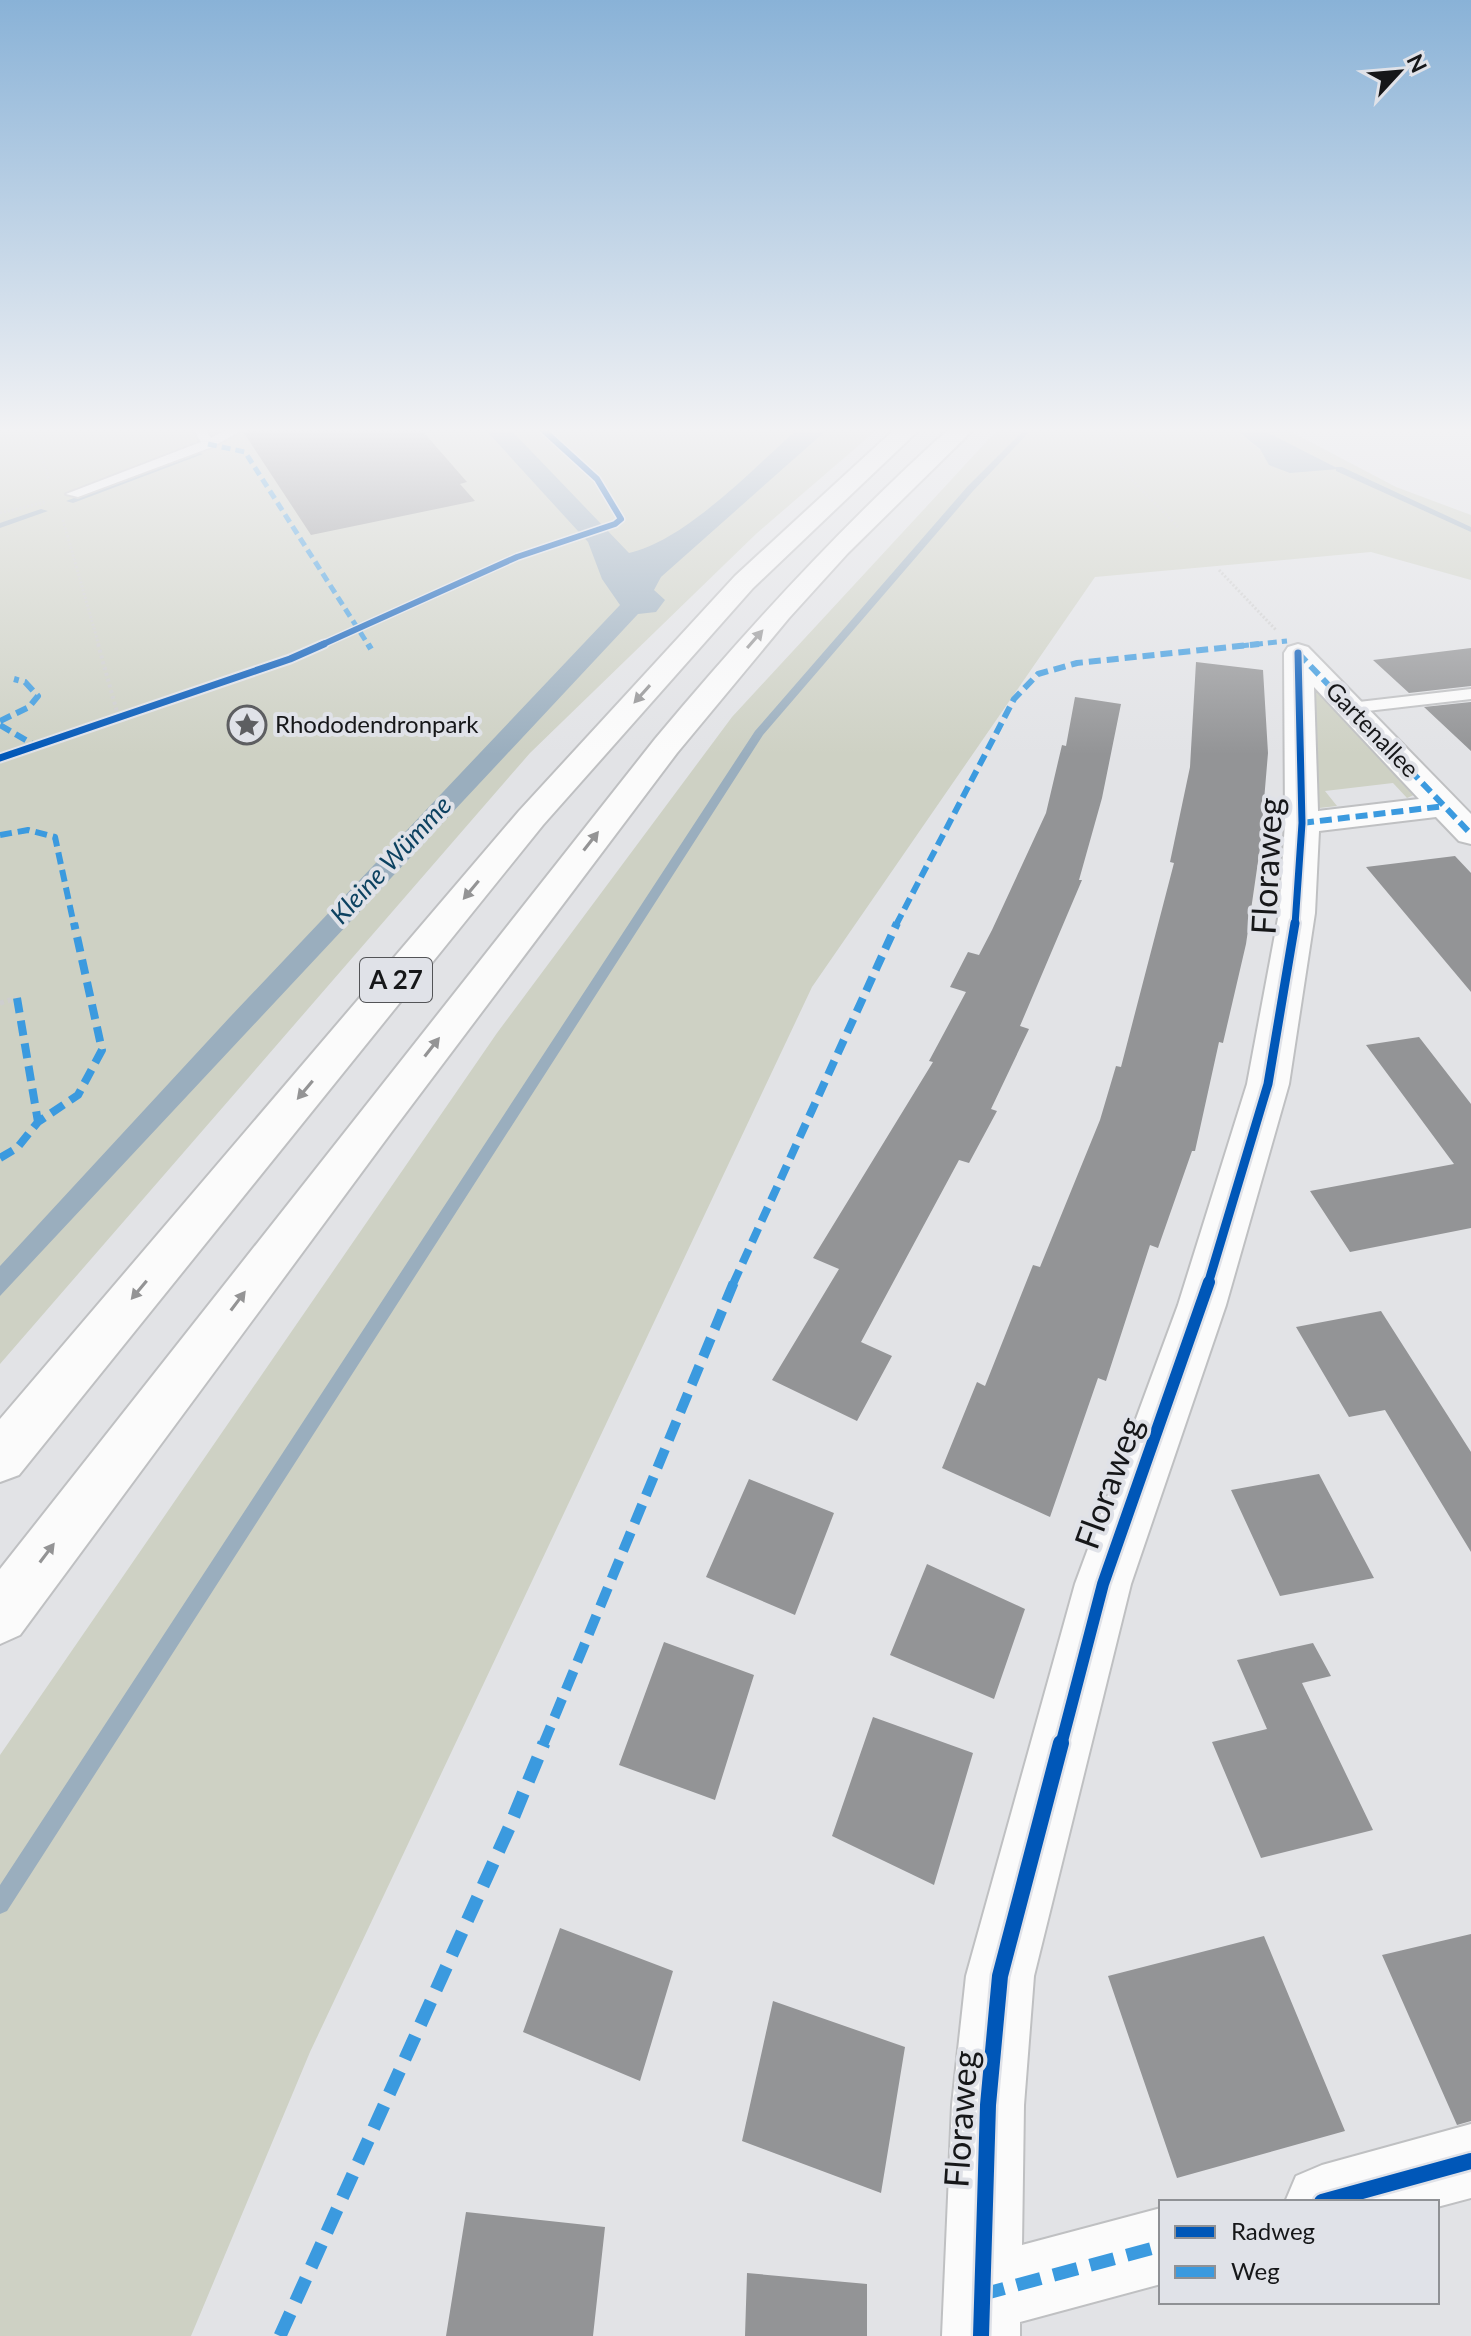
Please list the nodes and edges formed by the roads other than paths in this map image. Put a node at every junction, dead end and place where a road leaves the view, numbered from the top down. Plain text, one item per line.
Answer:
1 (794, 536) edge
2 (854, 536) edge
3 (1288, 642) joint
4 (1471, 694) edge
5 (1350, 708) junction
6 (1445, 806) junction
7 (1302, 823) junction
8 (1471, 833) edge
9 (105, 1331) junction
10 (0, 1440) edge
11 (0, 1458) edge
12 (0, 1615) edge
13 (1471, 2161) edge
14 (1329, 2200) edge
15 (1159, 2247) edge
16 (981, 2316) edge

1 -> 9 main road, A 27
12 -> 2 main road, A 27
3 - 5 main road, Gartenallee
3 - 7 main road, Floraweg
4 - 5 lane
5 - 6 main road, Gartenallee
6 - 7 main road, Gartenallee
6 - 8 main road, Gartenallee
7 - 16 main road, Floraweg
9 - 10 main road
9 - 11 main road, A 27
13 - 14 main road
15 - 16 main road

